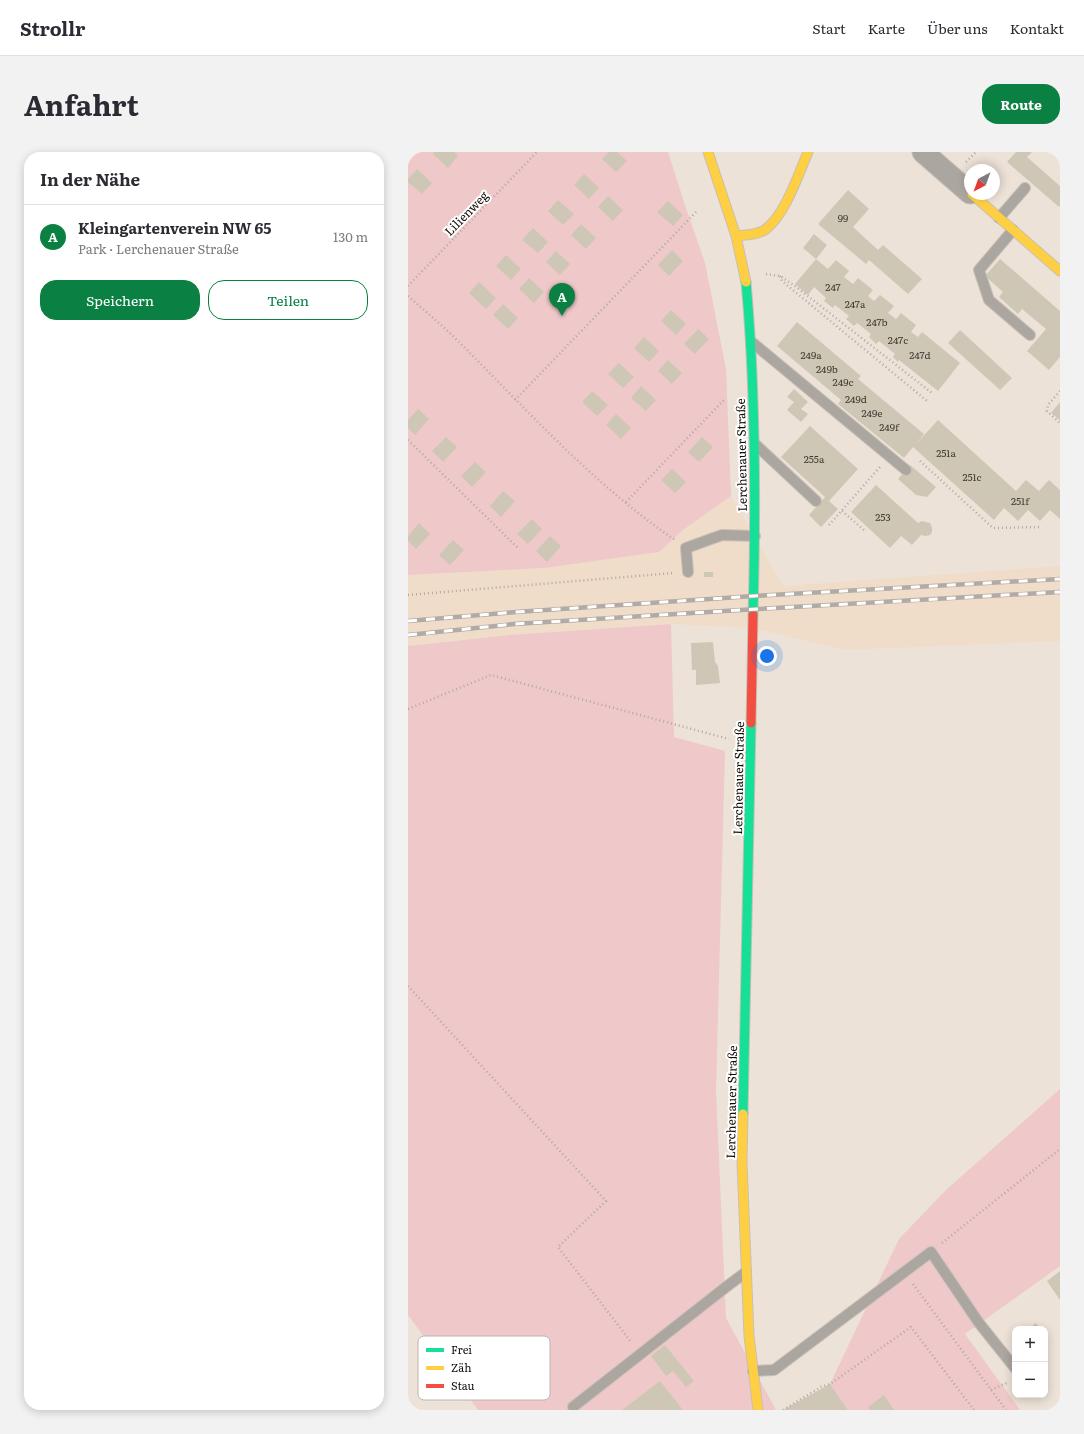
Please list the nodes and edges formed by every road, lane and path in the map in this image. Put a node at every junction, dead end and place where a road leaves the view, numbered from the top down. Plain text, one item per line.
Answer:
1 (537, 152) edge
2 (708, 152) edge
3 (808, 152) edge
4 (923, 152) edge
5 (964, 187) edge
6 (1025, 188) dead end
7 (979, 200) edge
8 (697, 211) dead end
9 (999, 218) junction
10 (1013, 230) junction
11 (736, 236) junction
12 (1060, 271) edge
13 (760, 273) dead end
14 (780, 276) junction
15 (408, 286) edge
16 (408, 296) edge
17 (1030, 335) dead end
18 (751, 341) junction
19 (1060, 391) edge
20 (932, 393) dead end
21 (515, 400) junction
22 (724, 400) dead end
23 (927, 401) dead end
24 (1060, 423) edge
25 (408, 440) edge
26 (753, 443) junction
27 (890, 456) junction
28 (903, 467) joint
29 (816, 501) dead end
30 (626, 502) junction
31 (842, 511) junction
32 (829, 525) dead end
33 (1041, 527) dead end
34 (864, 530) dead end
35 (755, 536) junction
36 (686, 548) junction
37 (519, 549) dead end
38 (688, 572) joint
39 (408, 595) edge
40 (408, 709) edge
41 (730, 739) dead end
42 (408, 986) edge
43 (1060, 1149) edge
44 (931, 1252) junction
45 (747, 1272) junction
46 (905, 1272) junction
47 (640, 1354) junction
48 (1012, 1364) edge
49 (753, 1371) junction
50 (1012, 1381) edge
51 (991, 1390) junction
52 (573, 1408) dead end
53 (758, 1410) edge
54 (783, 1410) edge
55 (974, 1410) edge
56 (1006, 1410) edge

1 - 15 path, Lilienweg
2 - 11 main road, Lerchenauer Straße
3 - 11 main road
4 - 5 street
6 - 9 lane
7 - 9 main road
8 - 21 path
9 - 10 main road
10 - 12 main road
10 - 17 lane
11 - 18 main road, Lerchenauer Straße
13 - 14 path
14 - 20 path
14 - 23 path
16 - 21 path
18 - 26 main road, Lerchenauer Straße
18 - 27 lane
19 - 24 path
21 - 30 path
22 - 30 path
25 - 37 path
26 - 29 lane
26 - 35 main road, Lerchenauer Straße
27 - 28 lane
27 - 31 path
28 - 33 path
30 - 36 path
31 - 32 path
31 - 34 path
35 - 36 lane
35 - 45 main road, Lerchenauer Straße
36 - 38 lane
38 - 39 path
40 - 41 path
42 - 47 path
43 - 44 path
44 - 46 lane
44 - 48 lane
45 - 47 lane
45 - 49 main road, Lerchenauer Straße
46 - 49 lane
46 - 51 path
47 - 52 lane
49 - 53 main road, Lerchenauer Straße
50 - 51 path
51 - 56 path
54 - 55 path

